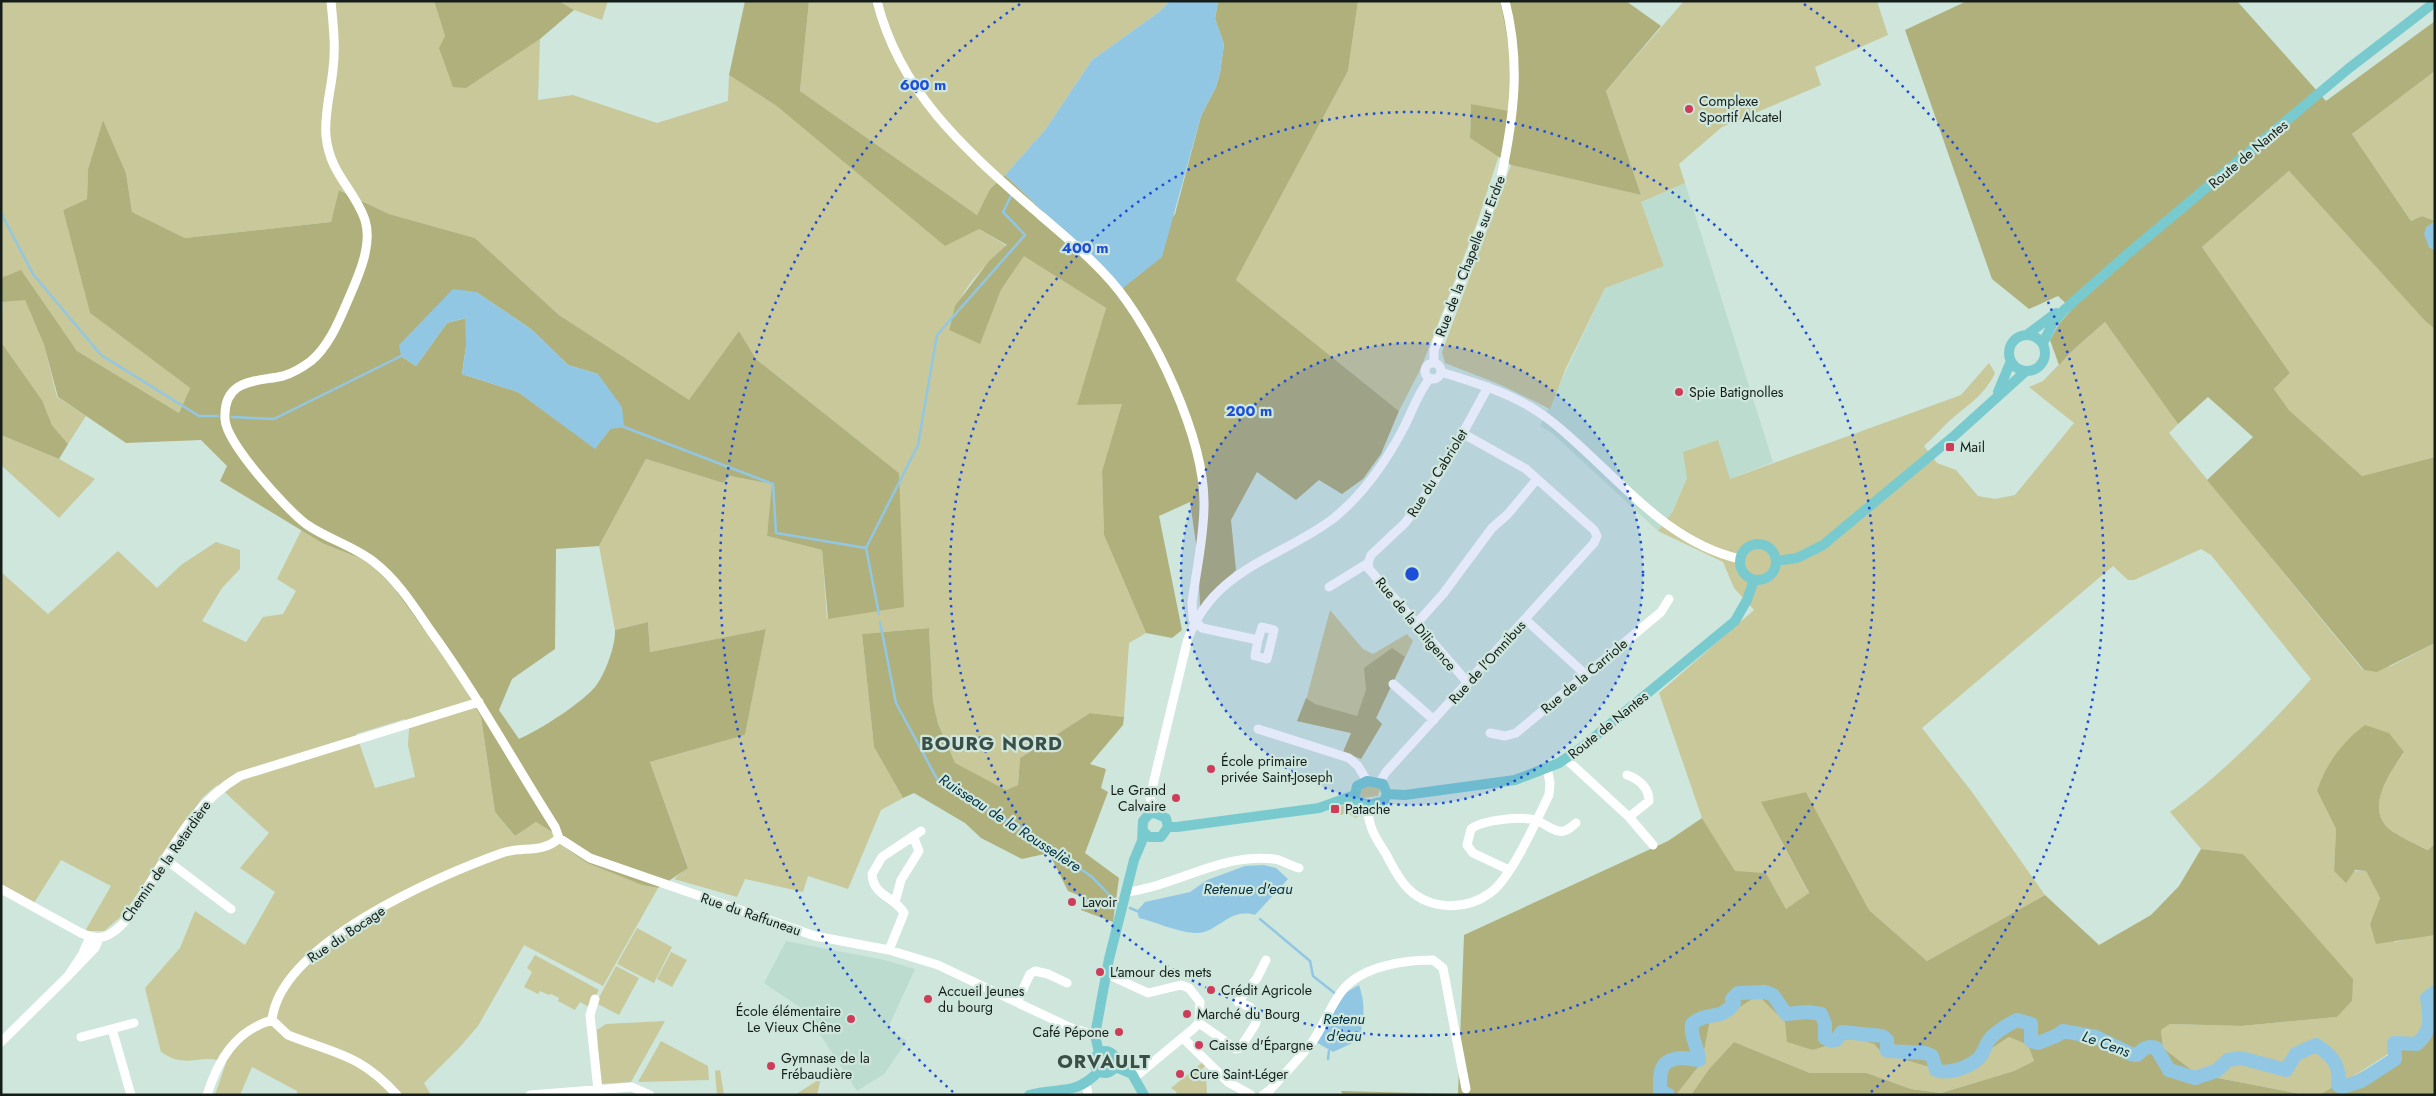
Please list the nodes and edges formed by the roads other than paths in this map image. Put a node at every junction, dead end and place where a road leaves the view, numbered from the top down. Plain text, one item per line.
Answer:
1 (331, 1) edge
2 (876, 1) edge
3 (1505, 1) edge
4 (2435, 2) edge
5 (2064, 310) junction
6 (2028, 334) junction
7 (2043, 343) junction
8 (2011, 361) junction
9 (1434, 363) junction
10 (2026, 371) junction
11 (1441, 372) junction
12 (1430, 378) junction
13 (1488, 387) junction
14 (1990, 405) junction
15 (1462, 433) junction
16 (1537, 479) junction
17 (1740, 559) junction
18 (1776, 561) junction
19 (1368, 563) junction
20 (1754, 580) junction
21 (1330, 587) dead end
22 (1670, 599) dead end
23 (1526, 620) junction
24 (1196, 623) junction
25 (1416, 624) junction
26 (1258, 640) dead end
27 (1585, 674) junction
28 (1468, 683) junction
29 (1393, 684) dead end
30 (479, 702) junction
31 (1434, 720) junction
32 (1258, 729) dead end
33 (1490, 733) dead end
34 (1566, 759) junction
35 (1547, 768) junction
36 (1627, 775) dead end
37 (1367, 781) junction
38 (1380, 782) junction
39 (1387, 794) junction
40 (1355, 795) junction
41 (1368, 805) junction
42 (1154, 813) junction
43 (1629, 817) junction
44 (1537, 820) junction
45 (1576, 823) dead end
46 (1168, 826) junction
47 (921, 831) dead end
48 (1143, 831) junction
49 (913, 836) junction
50 (559, 838) junction
51 (1153, 838) junction
52 (1653, 845) dead end
53 (1139, 849) junction
54 (165, 859) junction
55 (1299, 868) dead end
56 (1509, 870) junction
57 (1, 889) edge
58 (1125, 896) junction
59 (895, 902) junction
60 (231, 909) dead end
61 (94, 937) junction
62 (890, 950) junction
63 (1266, 960) dead end
64 (1108, 974) junction
65 (1067, 983) dead end
66 (595, 999) dead end
67 (1017, 1002) junction
68 (272, 1020) junction
69 (134, 1023) dead end
70 (1198, 1023) junction
71 (112, 1029) junction
72 (1095, 1035) junction
73 (81, 1036) dead end
74 (1184, 1039) junction
75 (1, 1042) edge
76 (1100, 1053) junction
77 (1115, 1067) junction
78 (1099, 1070) junction
79 (1135, 1077) junction
80 (1466, 1089) dead end
81 (598, 1090) junction
82 (1087, 1090) edge
83 (130, 1095) edge
84 (207, 1095) edge
85 (397, 1095) edge
86 (530, 1095) edge
87 (650, 1095) edge
88 (1029, 1095) edge
89 (1144, 1095) edge
90 (1251, 1095) edge
91 (1263, 1095) edge

1 - 30 street, Rue du Raffuneau
2 - 24 street
3 - 9 street, Rue de la Chapelle sur Erdre
4 - 5 main road, Route de Nantes
5 - 6 main road, Route de Nantes
5 - 7 main road, Route de Nantes
6 - 7 main road
6 - 8 main road
7 - 10 main road
8 - 10 main road
8 - 14 main road
9 - 11 street
9 - 12 street
10 - 14 main road
11 - 12 street
11 - 13 street
12 - 24 street
13 - 15 street, Rue du Cabriolet
13 - 17 street
14 - 18 main road
15 - 16 street
15 - 19 street, Rue du Cabriolet
16 - 23 street, Rue de l'Omnibus
16 - 25 street
17 - 18 main road
17 - 20 main road
18 - 20 main road
19 - 21 street, Rue du Cabriolet
19 - 25 street, Rue de la Diligence
20 - 34 main road, Route de Nantes
22 - 27 street, Rue de la Carriole
23 - 27 street
23 - 28 street, Rue de l'Omnibus
24 - 26 street
24 - 42 street
25 - 28 street, Rue de la Diligence
27 - 33 street, Rue de la Carriole
28 - 31 street, Rue de l'Omnibus
29 - 31 street
30 - 50 street, Rue du Raffuneau
30 - 54 street, Chemin de la Retardière
31 - 38 street, Rue de l'Omnibus
32 - 37 street
34 - 35 main road, Route de Nantes
34 - 43 street
35 - 39 main road, Route de Nantes
35 - 44 street
36 - 43 street
37 - 38 main road
37 - 40 main road
38 - 39 main road
39 - 41 main road
40 - 41 main road
40 - 46 main road
41 - 56 street
42 - 46 main road
42 - 48 main road
43 - 52 street
44 - 45 street
44 - 56 street
44 - 56 street
46 - 51 main road
47 - 49 street
48 - 51 main road
48 - 53 main road
49 - 59 street
49 - 59 street
50 - 62 street, Rue du Raffuneau
50 - 68 street, Rue du Bocage
51 - 53 main road
53 - 58 main road
54 - 60 street
54 - 61 street, Chemin de la Retardière
55 - 58 street
57 - 61 street
58 - 64 main road
59 - 62 street
61 - 75 street
62 - 67 street, Rue du Raffuneau
63 - 70 street
64 - 70 street
64 - 72 main road
65 - 67 street
66 - 81 street
67 - 72 street, Rue du Raffuneau
68 - 84 street
68 - 85 street
69 - 71 street
70 - 74 street
71 - 73 street
71 - 83 street
72 - 76 main road
74 - 79 street
74 - 90 street
76 - 77 main road
76 - 78 main road
77 - 78 main road
77 - 79 main road
78 - 82 main road
79 - 89 main road
80 - 91 street
81 - 86 street
81 - 87 street
82 - 88 main road

